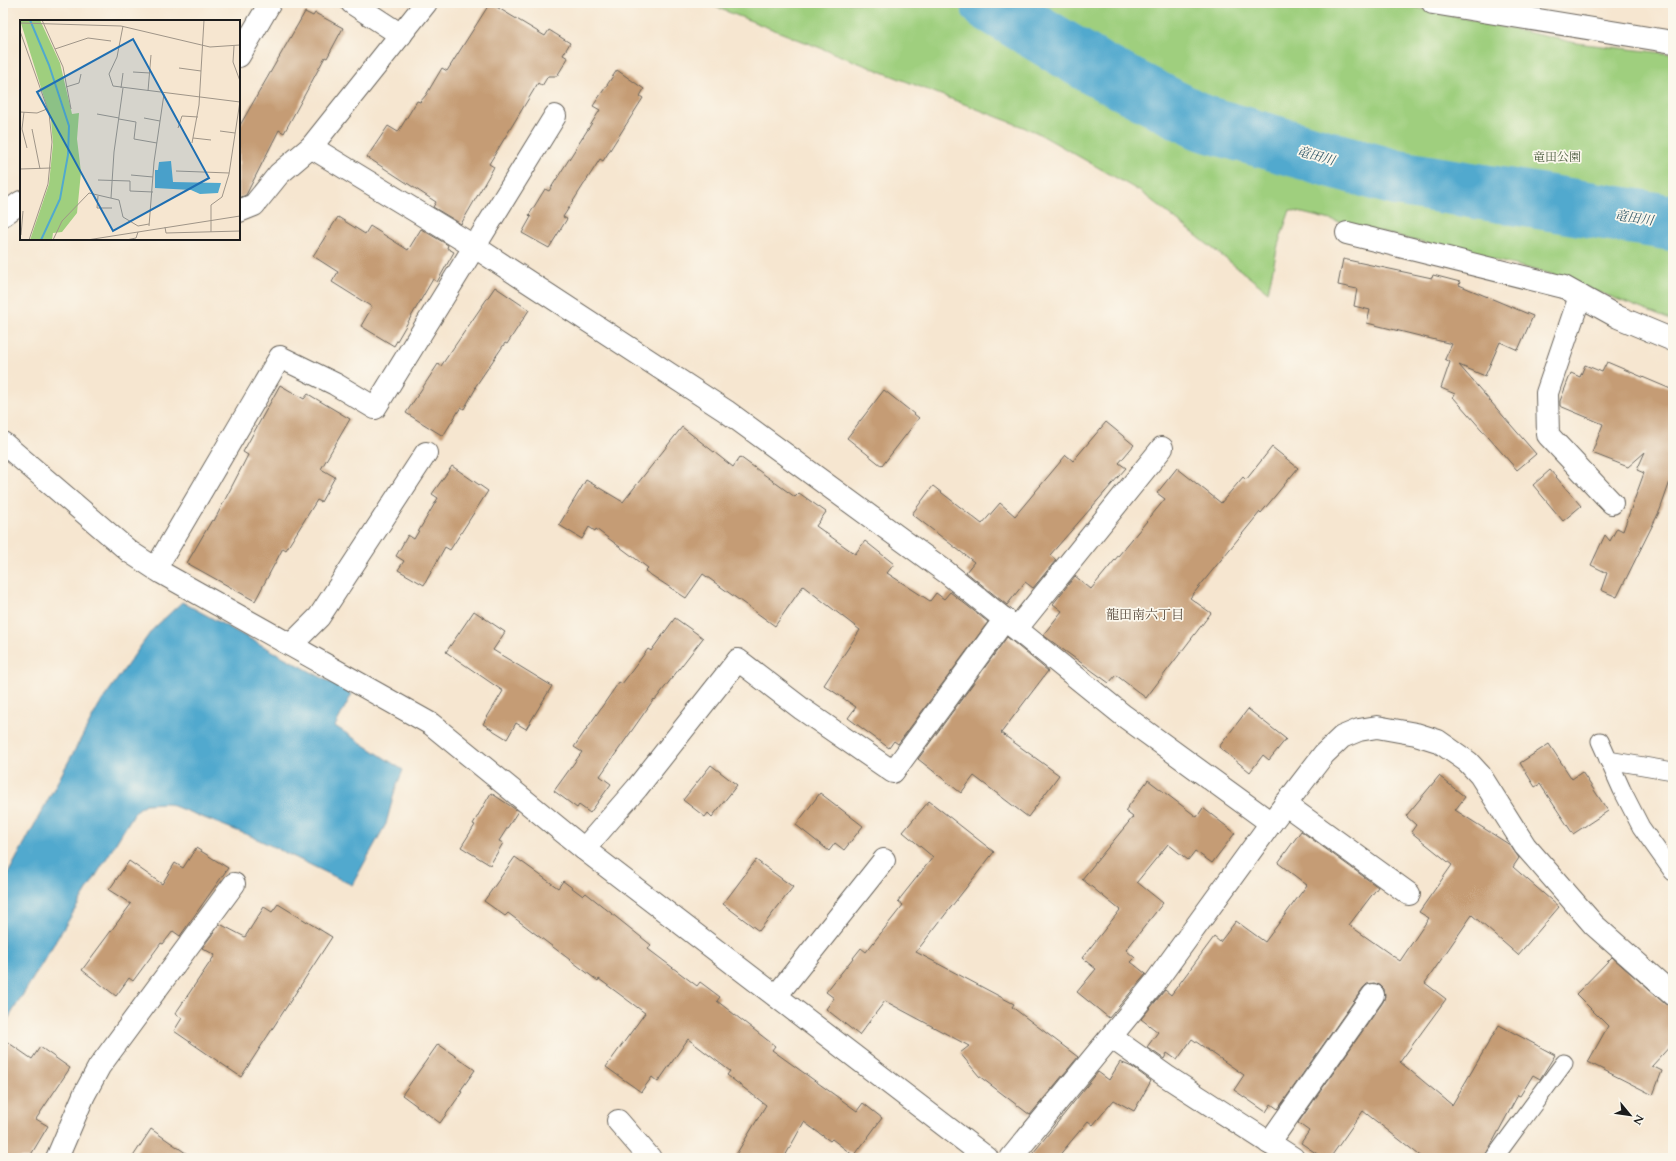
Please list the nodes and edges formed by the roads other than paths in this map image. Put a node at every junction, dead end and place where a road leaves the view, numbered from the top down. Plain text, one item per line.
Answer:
1 (270, 3) edge
2 (352, 3) edge
3 (426, 3) edge
4 (1433, 3) edge
5 (1463, 6) edge
6 (401, 35) junction
7 (1673, 42) edge
8 (240, 54) edge
9 (555, 116) dead end
10 (311, 147) junction
11 (20, 203) edge
12 (240, 211) edge
13 (3, 215) edge
14 (1346, 233) dead end
15 (475, 246) junction
16 (1580, 296) junction
17 (1673, 340) edge
18 (3, 443) edge
19 (1162, 448) dead end
20 (426, 453) dead end
21 (1612, 503) dead end
22 (156, 568) junction
23 (1011, 624) junction
24 (291, 645) junction
25 (1600, 741) dead end
26 (1608, 760) junction
27 (1673, 771) edge
28 (1285, 804) junction
29 (1271, 824) junction
30 (584, 849) junction
31 (884, 860) dead end
32 (1673, 872) edge
33 (234, 884) dead end
34 (1409, 894) dead end
35 (1373, 995) dead end
36 (1673, 995) edge
37 (776, 996) junction
38 (1111, 1038) junction
39 (1564, 1063) dead end
40 (618, 1121) dead end
41 (1269, 1143) junction
42 (57, 1158) edge
43 (650, 1158) edge
44 (987, 1158) edge
45 (1011, 1158) edge
46 (1293, 1158) edge
47 (1494, 1158) edge

1 - 8 street
2 - 6 street
3 - 6 street
4 - 5 street
5 - 7 street
6 - 10 street
9 - 15 street
10 - 12 street
10 - 15 street
11 - 13 street
14 - 16 street
15 - 22 street
15 - 23 street
16 - 17 street
16 - 21 street
18 - 22 street
19 - 23 street
20 - 24 street
22 - 24 street
23 - 29 street
23 - 30 street
24 - 30 street
25 - 26 lane
26 - 27 lane
26 - 32 lane
28 - 29 street
28 - 34 street
28 - 36 street
29 - 38 street
30 - 37 street
31 - 37 street
33 - 42 street
35 - 41 street
37 - 44 street
38 - 41 street
38 - 45 street
39 - 47 lane
40 - 43 street
41 - 46 street

